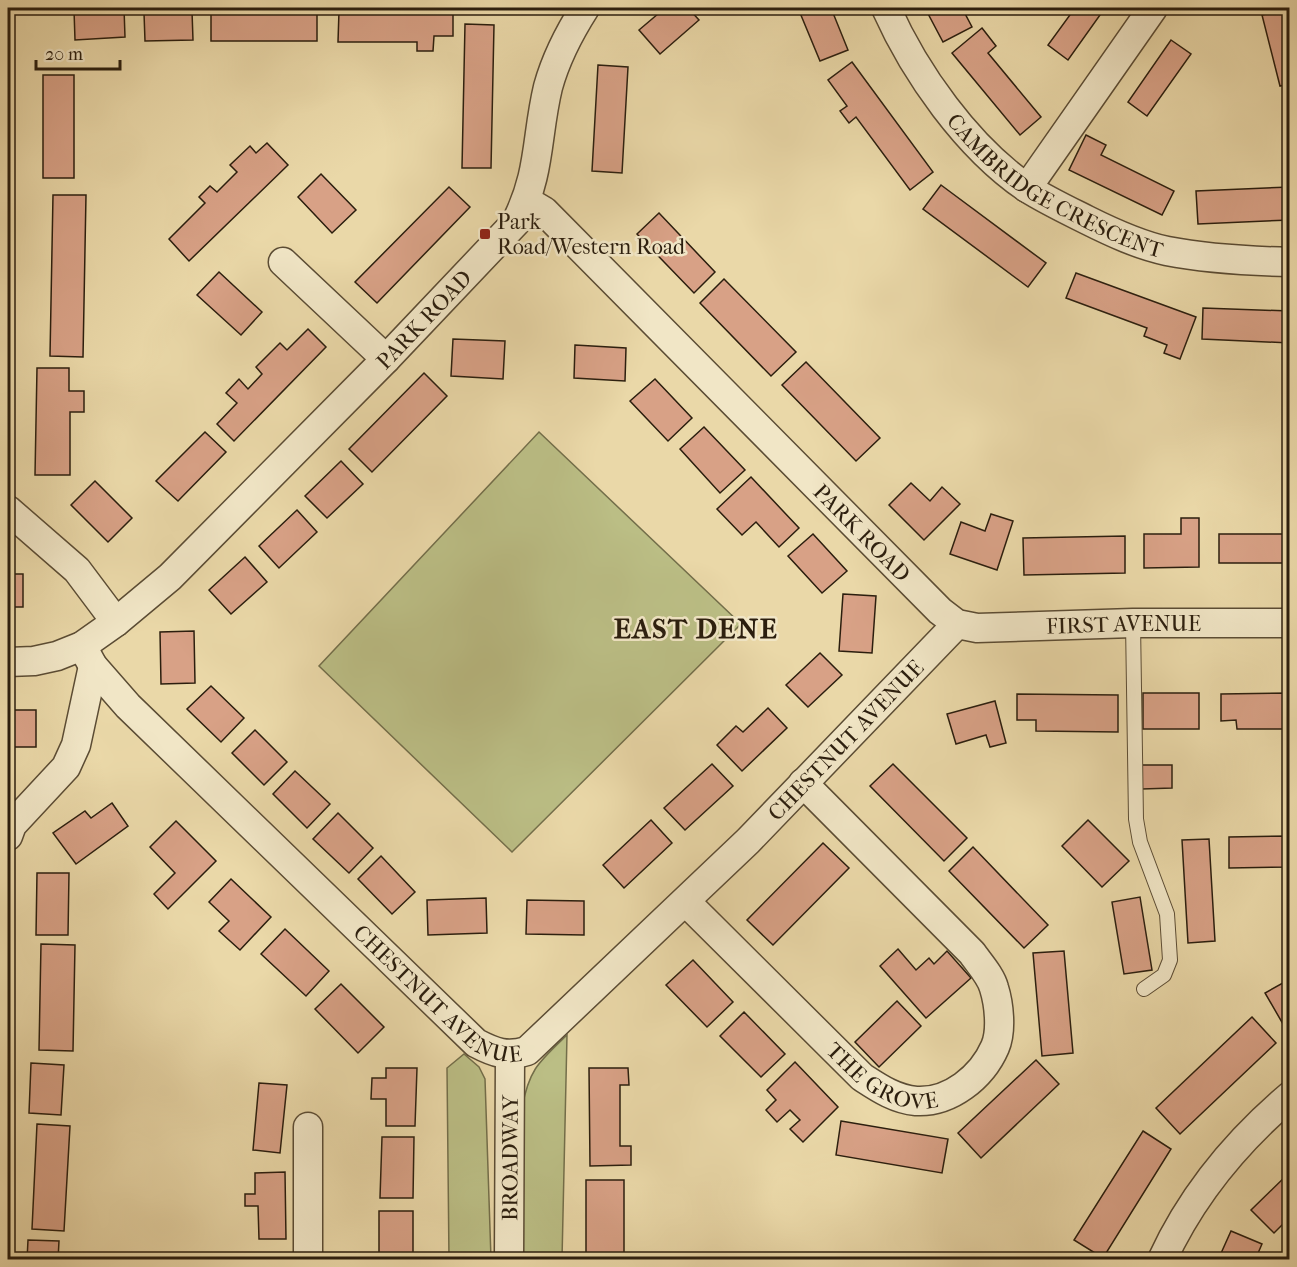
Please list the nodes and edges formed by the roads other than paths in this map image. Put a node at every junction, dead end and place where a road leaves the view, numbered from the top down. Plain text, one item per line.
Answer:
1 (585, 8) edge
2 (886, 8) edge
3 (1153, 8) edge
4 (1027, 188) junction
5 (526, 201) junction
6 (283, 262) dead end
7 (1290, 262) edge
8 (386, 359) junction
9 (8, 510) edge
10 (116, 622) junction
11 (1133, 623) junction
12 (1290, 623) edge
13 (957, 624) junction
14 (87, 656) junction
15 (8, 662) edge
16 (803, 783) junction
17 (8, 836) edge
18 (686, 902) junction
19 (1144, 989) dead end
20 (510, 1056) junction
21 (1290, 1096) edge
22 (308, 1127) dead end
23 (308, 1260) edge
24 (509, 1260) edge
25 (1162, 1260) edge

1 - 5 street
2 - 4 street, CAMBRIDGE CRESCENT
3 - 4 street
4 - 7 street, CAMBRIDGE CRESCENT
5 - 8 street, PARK ROAD
5 - 13 street, PARK ROAD
6 - 8 street
8 - 10 street, PARK ROAD
9 - 10 street
10 - 14 street, PARK ROAD
11 - 12 street, FIRST AVENUE
11 - 13 street, FIRST AVENUE
11 - 19 lane
13 - 16 street, CHESTNUT AVENUE
14 - 15 street, PARK ROAD
14 - 17 street
14 - 20 street, CHESTNUT AVENUE
16 - 18 street, CHESTNUT AVENUE
16 - 18 street, THE GROVE
18 - 20 street, CHESTNUT AVENUE
20 - 24 street, BROADWAY
21 - 25 street
22 - 23 street

